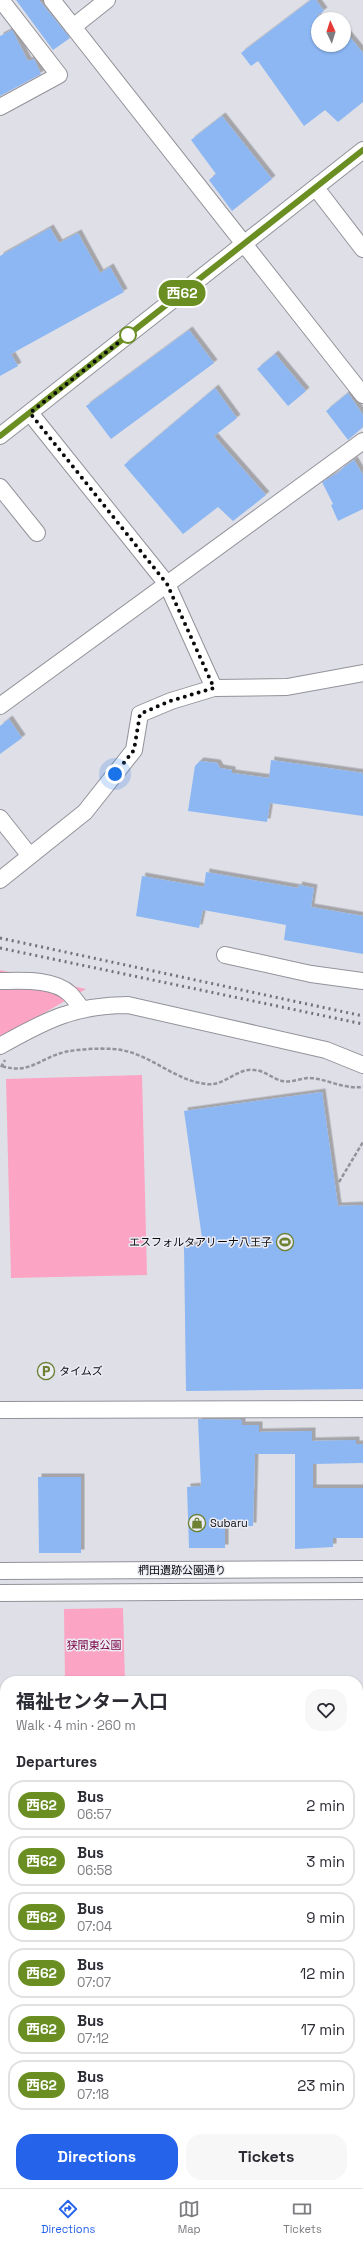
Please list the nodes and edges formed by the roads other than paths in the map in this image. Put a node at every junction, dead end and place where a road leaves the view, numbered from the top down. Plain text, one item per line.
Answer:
1 (0, 0) edge
2 (52, 0) edge
3 (107, 0) edge
4 (6, 20) edge
5 (73, 27) junction
6 (0, 107) edge
7 (363, 150) edge
8 (316, 188) junction
9 (245, 244) junction
10 (363, 249) edge
11 (363, 395) edge
12 (30, 413) junction
13 (0, 436) edge
14 (363, 441) edge
15 (0, 486) edge
16 (37, 533) dead end
17 (167, 584) junction
18 (363, 674) edge
19 (214, 688) junction
20 (0, 706) edge
21 (0, 818) edge
22 (30, 856) junction
23 (0, 880) edge
24 (225, 955) dead end
25 (363, 980) edge
26 (0, 981) edge
27 (82, 1009) junction
28 (3, 1051) edge
29 (363, 1065) edge
30 (363, 1409) edge
31 (0, 1410) edge
32 (363, 1569) edge
33 (0, 1571) edge
34 (363, 1591) edge
35 (0, 1593) edge

1 - 4 street
2 - 5 street
3 - 5 street
4 - 6 street
5 - 9 street
7 - 8 street
8 - 9 street
8 - 10 street
9 - 11 street
9 - 12 street
12 - 13 street
12 - 17 street
14 - 17 street
15 - 16 street
17 - 19 street
17 - 20 street
18 - 19 street
19 - 22 street
21 - 22 street
22 - 23 street
24 - 25 street
26 - 27 street
27 - 28 street
27 - 29 street
30 - 31 street
32 - 33 street, 椚田遺跡公園通り
34 - 35 street, 椚田遺跡公園通り

